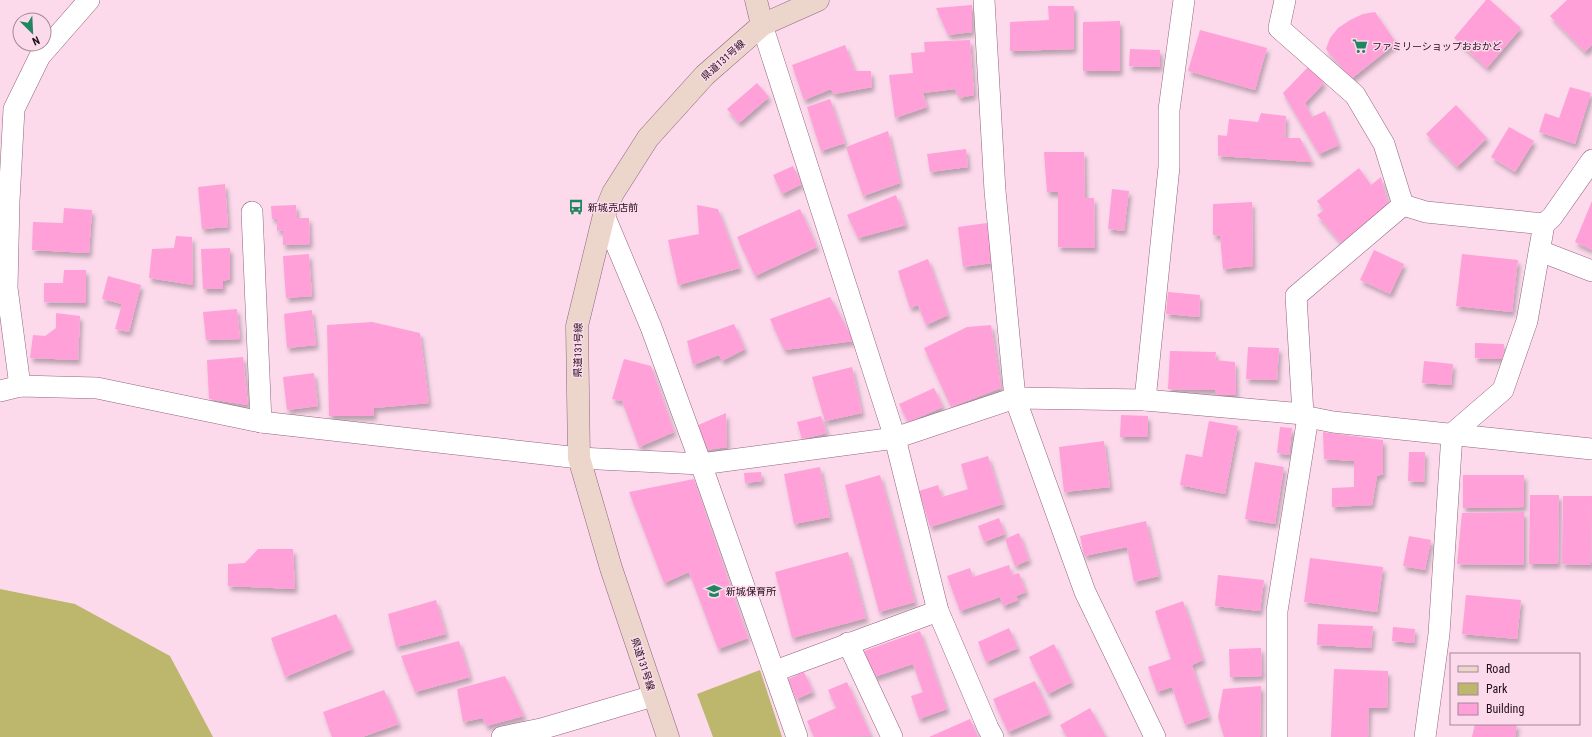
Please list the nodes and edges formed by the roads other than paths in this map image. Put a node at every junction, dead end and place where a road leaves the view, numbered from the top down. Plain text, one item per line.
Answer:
1 (89, 0) edge
2 (756, 0) edge
3 (818, 0) edge
4 (984, 0) edge
5 (1184, 0) edge
6 (1285, 0) edge
7 (762, 25) junction
8 (1592, 160) edge
9 (1403, 205) junction
10 (252, 212) dead end
11 (604, 215) junction
12 (1544, 224) junction
13 (1540, 251) junction
14 (1592, 271) edge
15 (10, 388) edge
16 (1015, 398) junction
17 (1146, 400) junction
18 (1306, 416) junction
19 (261, 422) junction
20 (1452, 434) junction
21 (895, 438) junction
22 (1592, 449) edge
23 (578, 458) junction
24 (701, 464) junction
25 (938, 611) junction
26 (848, 643) junction
27 (775, 671) junction
28 (653, 696) junction
29 (502, 737) edge
30 (668, 737) edge
31 (797, 737) edge
32 (892, 737) edge
33 (993, 737) edge
34 (1155, 737) edge
35 (1277, 737) edge
36 (1425, 737) edge

1 - 15 street
2 - 7 main road
3 - 7 main road, 県道131号線
4 - 16 street
5 - 17 street
6 - 9 street
7 - 11 main road, 県道131号線
7 - 21 street
8 - 12 street
9 - 12 street
9 - 18 street
10 - 19 street
11 - 23 main road, 県道131号線
11 - 24 street
12 - 13 street
13 - 14 street
13 - 20 street
15 - 19 street
16 - 17 street
16 - 21 street
16 - 34 street
17 - 18 street
18 - 20 street
18 - 35 street
19 - 23 street
20 - 22 street
20 - 36 street
21 - 24 street
21 - 25 street
23 - 24 street
23 - 28 main road, 県道131号線
24 - 27 street
25 - 26 street
25 - 33 street
26 - 27 street
26 - 32 street
27 - 31 street
28 - 29 street
28 - 30 main road, 県道131号線

